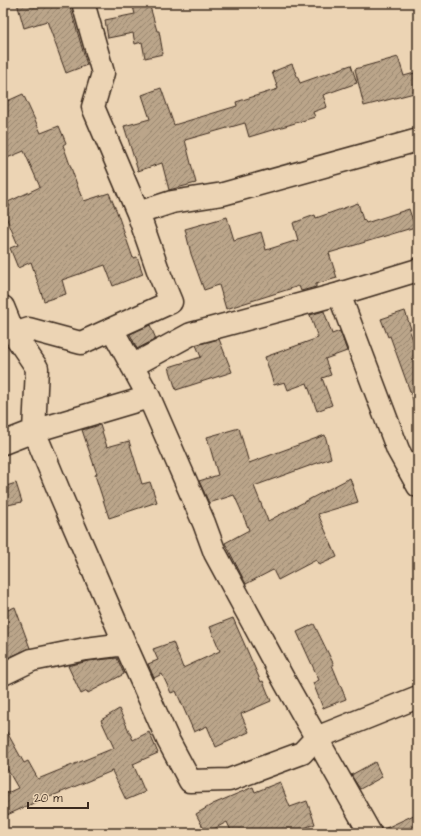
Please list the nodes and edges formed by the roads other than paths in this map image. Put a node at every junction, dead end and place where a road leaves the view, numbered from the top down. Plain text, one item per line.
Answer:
1 (84, 6) dead end
2 (418, 140) edge
3 (138, 213) junction
4 (418, 270) edge
5 (339, 294) junction
6 (3, 307) edge
7 (112, 330) junction
8 (14, 334) junction
9 (132, 366) junction
10 (149, 397) junction
11 (34, 431) junction
12 (3, 443) edge
13 (418, 486) edge
14 (125, 644) junction
15 (3, 674) edge
16 (418, 697) edge
17 (316, 738) junction
18 (370, 833) edge

1 - 3 street
2 - 3 street
3 - 7 street
4 - 5 street
5 - 9 street
5 - 13 street
6 - 8 street
7 - 8 street
7 - 9 street
8 - 11 street
9 - 10 street
10 - 11 street
10 - 17 street
11 - 12 street
11 - 14 street
14 - 15 street
14 - 17 street
16 - 17 street
17 - 18 street

